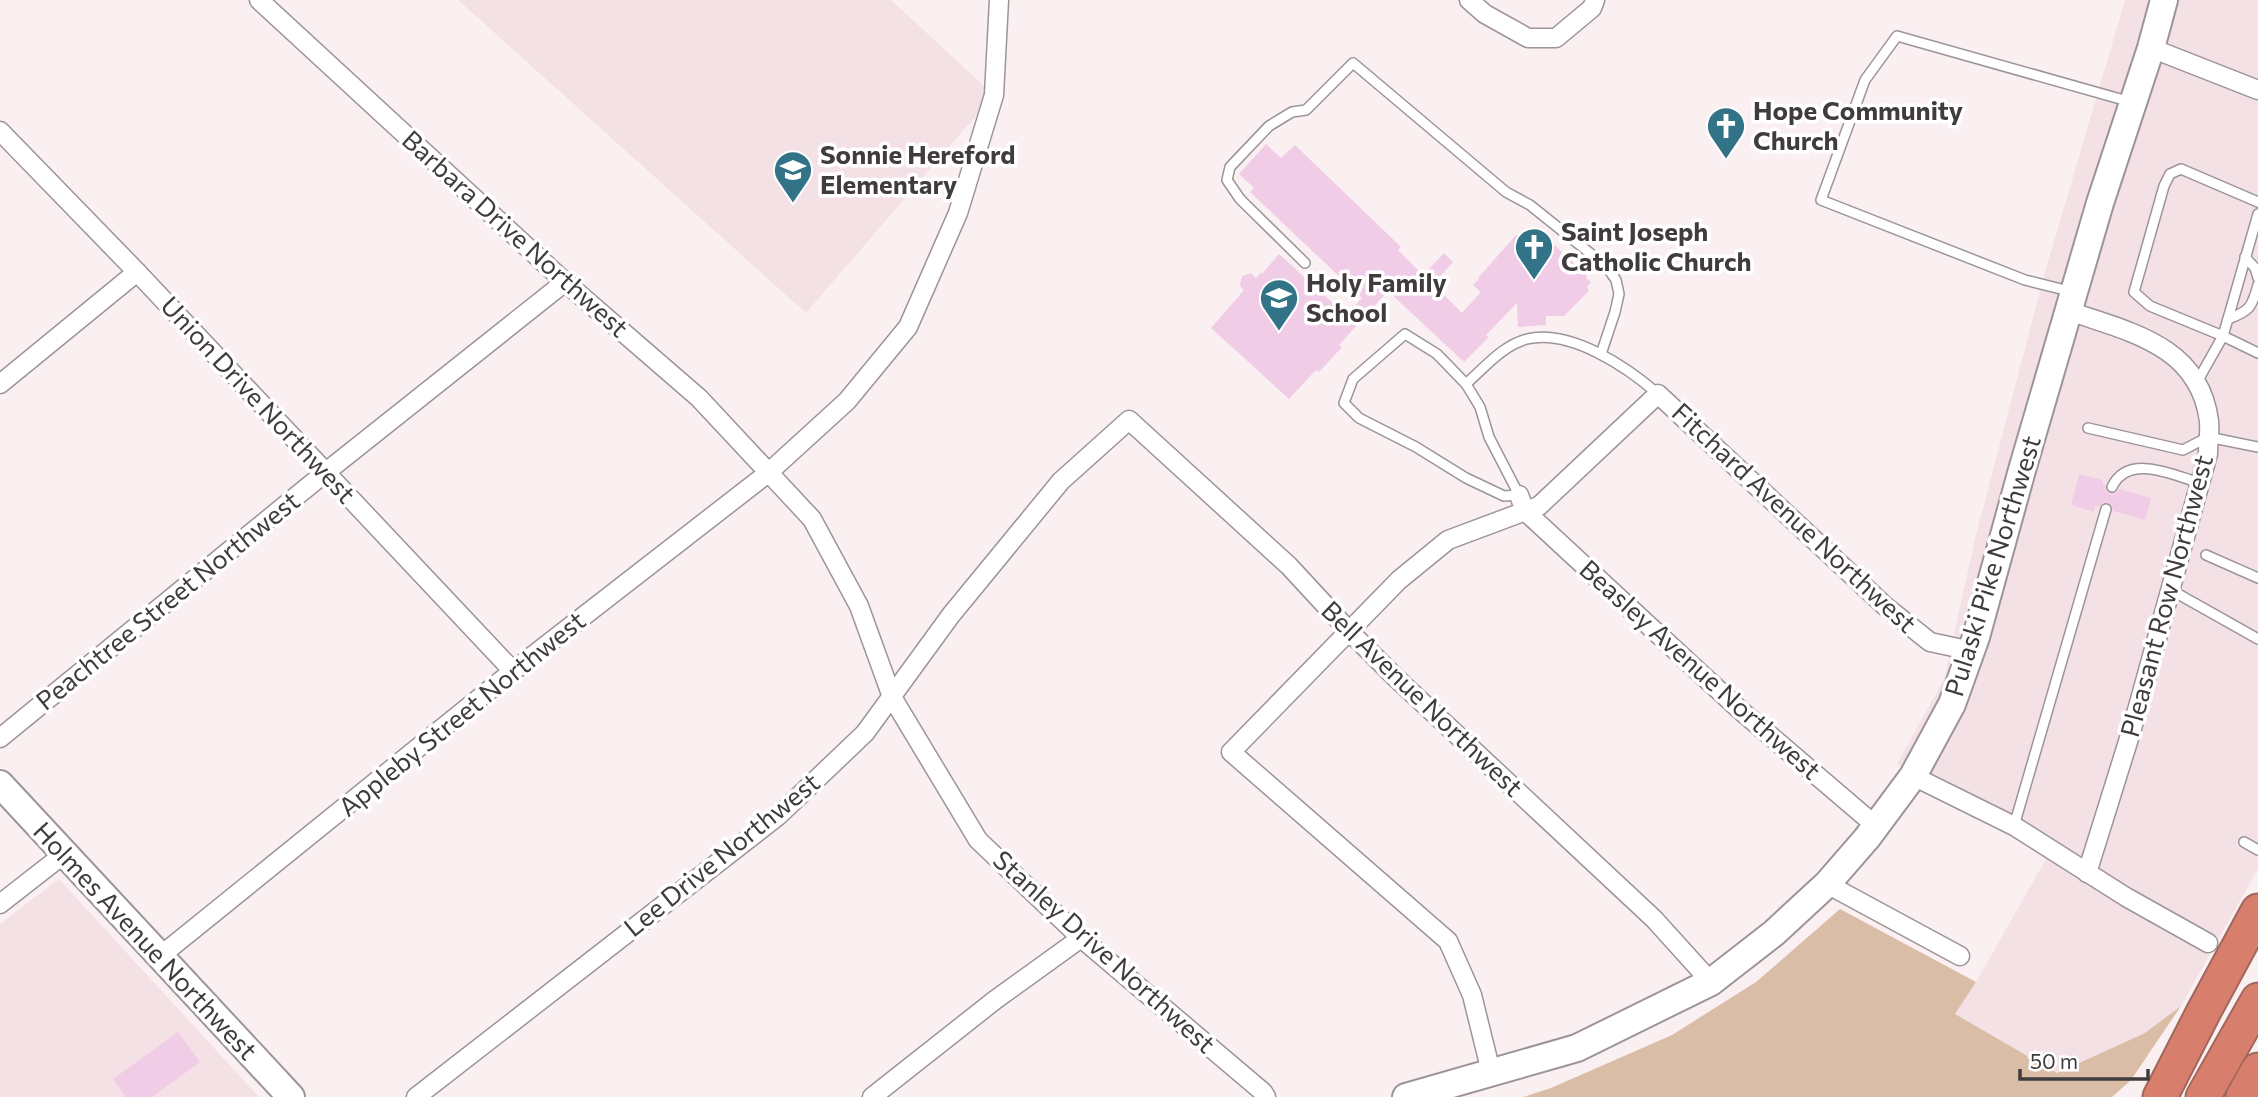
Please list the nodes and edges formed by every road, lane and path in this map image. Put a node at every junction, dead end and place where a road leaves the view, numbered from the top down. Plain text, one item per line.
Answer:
1 (259, 0) edge
2 (999, 0) edge
3 (1469, 0) edge
4 (1595, 0) edge
5 (2164, 0) edge
6 (2151, 48) junction
7 (2258, 90) edge
8 (2133, 103) junction
9 (0, 131) edge
10 (2258, 202) edge
11 (2258, 214) edge
12 (2245, 257) junction
13 (1305, 264) dead end
14 (137, 272) junction
15 (2258, 278) edge
16 (565, 282) junction
17 (2258, 285) edge
18 (2071, 302) junction
19 (2228, 319) junction
20 (2223, 336) junction
21 (1601, 354) junction
22 (2258, 354) edge
23 (2197, 382) junction
24 (0, 384) edge
25 (1466, 384) junction
26 (1658, 394) junction
27 (1129, 420) joint
28 (2088, 428) dead end
29 (2208, 437) junction
30 (2258, 447) edge
31 (326, 472) junction
32 (768, 472) junction
33 (2200, 483) junction
34 (2112, 487) dead end
35 (1522, 503) junction
36 (2106, 509) dead end
37 (2206, 555) dead end
38 (2258, 578) edge
39 (2171, 590) junction
40 (1350, 632) junction
41 (2258, 639) edge
42 (1972, 651) junction
43 (513, 671) junction
44 (892, 697) junction
45 (0, 738) edge
46 (1913, 776) junction
47 (0, 784) edge
48 (2014, 826) junction
49 (1876, 827) junction
50 (2244, 842) dead end
51 (2258, 850) edge
52 (64, 854) junction
53 (2087, 873) junction
54 (1827, 884) junction
55 (0, 904) edge
56 (2258, 911) edge
57 (1081, 938) junction
58 (2208, 943) dead end
59 (1960, 956) dead end
60 (159, 957) junction
61 (1712, 982) junction
62 (2258, 1000) edge
63 (2203, 1011) junction
64 (2258, 1070) edge
65 (1491, 1072) junction
66 (279, 1094) edge
67 (416, 1097) edge
68 (872, 1097) edge
69 (1266, 1097) edge
70 (1406, 1097) edge
71 (2135, 1097) edge
72 (2160, 1097) edge
73 (2203, 1097) edge
74 (2243, 1097) edge

1 - 16 street, Barbara Drive Northwest
2 - 32 street, Appleby Street Northwest
3 - 4 street
5 - 6 main road, Pulaski Pike Northwest
6 - 7 street
6 - 8 main road, Pulaski Pike Northwest
8 - 18 main road, Pulaski Pike Northwest
8 - 18 lane
9 - 14 street, Union Drive Northwest
10 - 20 lane
11 - 12 lane
12 - 15 lane
12 - 19 lane
13 - 21 lane
14 - 24 street
14 - 31 street, Union Drive Northwest
16 - 31 street, Peachtree Street Northwest
16 - 32 street, Barbara Drive Northwest
17 - 19 lane
18 - 23 street, Pleasant Row Northwest
18 - 42 main road, Pulaski Pike Northwest
19 - 20 lane
20 - 22 lane
20 - 23 lane
21 - 25 lane
21 - 26 lane
23 - 29 street, Pleasant Row Northwest
25 - 35 lane
25 - 35 lane
26 - 35 street
26 - 42 street, Fitchard Avenue Northwest
27 - 40 street, Bell Avenue Northwest
27 - 44 street, Lee Drive Northwest
28 - 29 lane
29 - 30 lane
29 - 33 street, Pleasant Row Northwest
31 - 43 street, Union Drive Northwest
31 - 45 street, Peachtree Street Northwest
32 - 43 street, Appleby Street Northwest
32 - 44 street, Stanley Drive Northwest
33 - 34 lane
33 - 39 street, Pleasant Row Northwest
35 - 40 street
35 - 49 street, Beasley Avenue Northwest
36 - 48 lane
37 - 38 lane
39 - 41 lane
39 - 53 street, Pleasant Row Northwest
40 - 61 street, Bell Avenue Northwest
40 - 65 street
42 - 46 main road, Pulaski Pike Northwest
43 - 60 street, Appleby Street Northwest
44 - 57 street, Stanley Drive Northwest
44 - 67 street, Lee Drive Northwest
46 - 48 street
46 - 49 main road, Pulaski Pike Northwest
47 - 52 main road, Holmes Avenue Northwest
48 - 53 street
49 - 54 main road, Pulaski Pike Northwest
50 - 51 lane
52 - 55 street
52 - 60 main road, Holmes Avenue Northwest
53 - 58 street
54 - 59 street
54 - 61 main road, Pulaski Pike Northwest
56 - 63 highway
57 - 68 street
57 - 69 street, Stanley Drive Northwest
60 - 66 main road, Holmes Avenue Northwest
61 - 65 main road, Pulaski Pike Northwest
62 - 73 highway
63 - 71 highway
63 - 72 highway
64 - 74 highway
65 - 70 main road, Pulaski Pike Northwest

